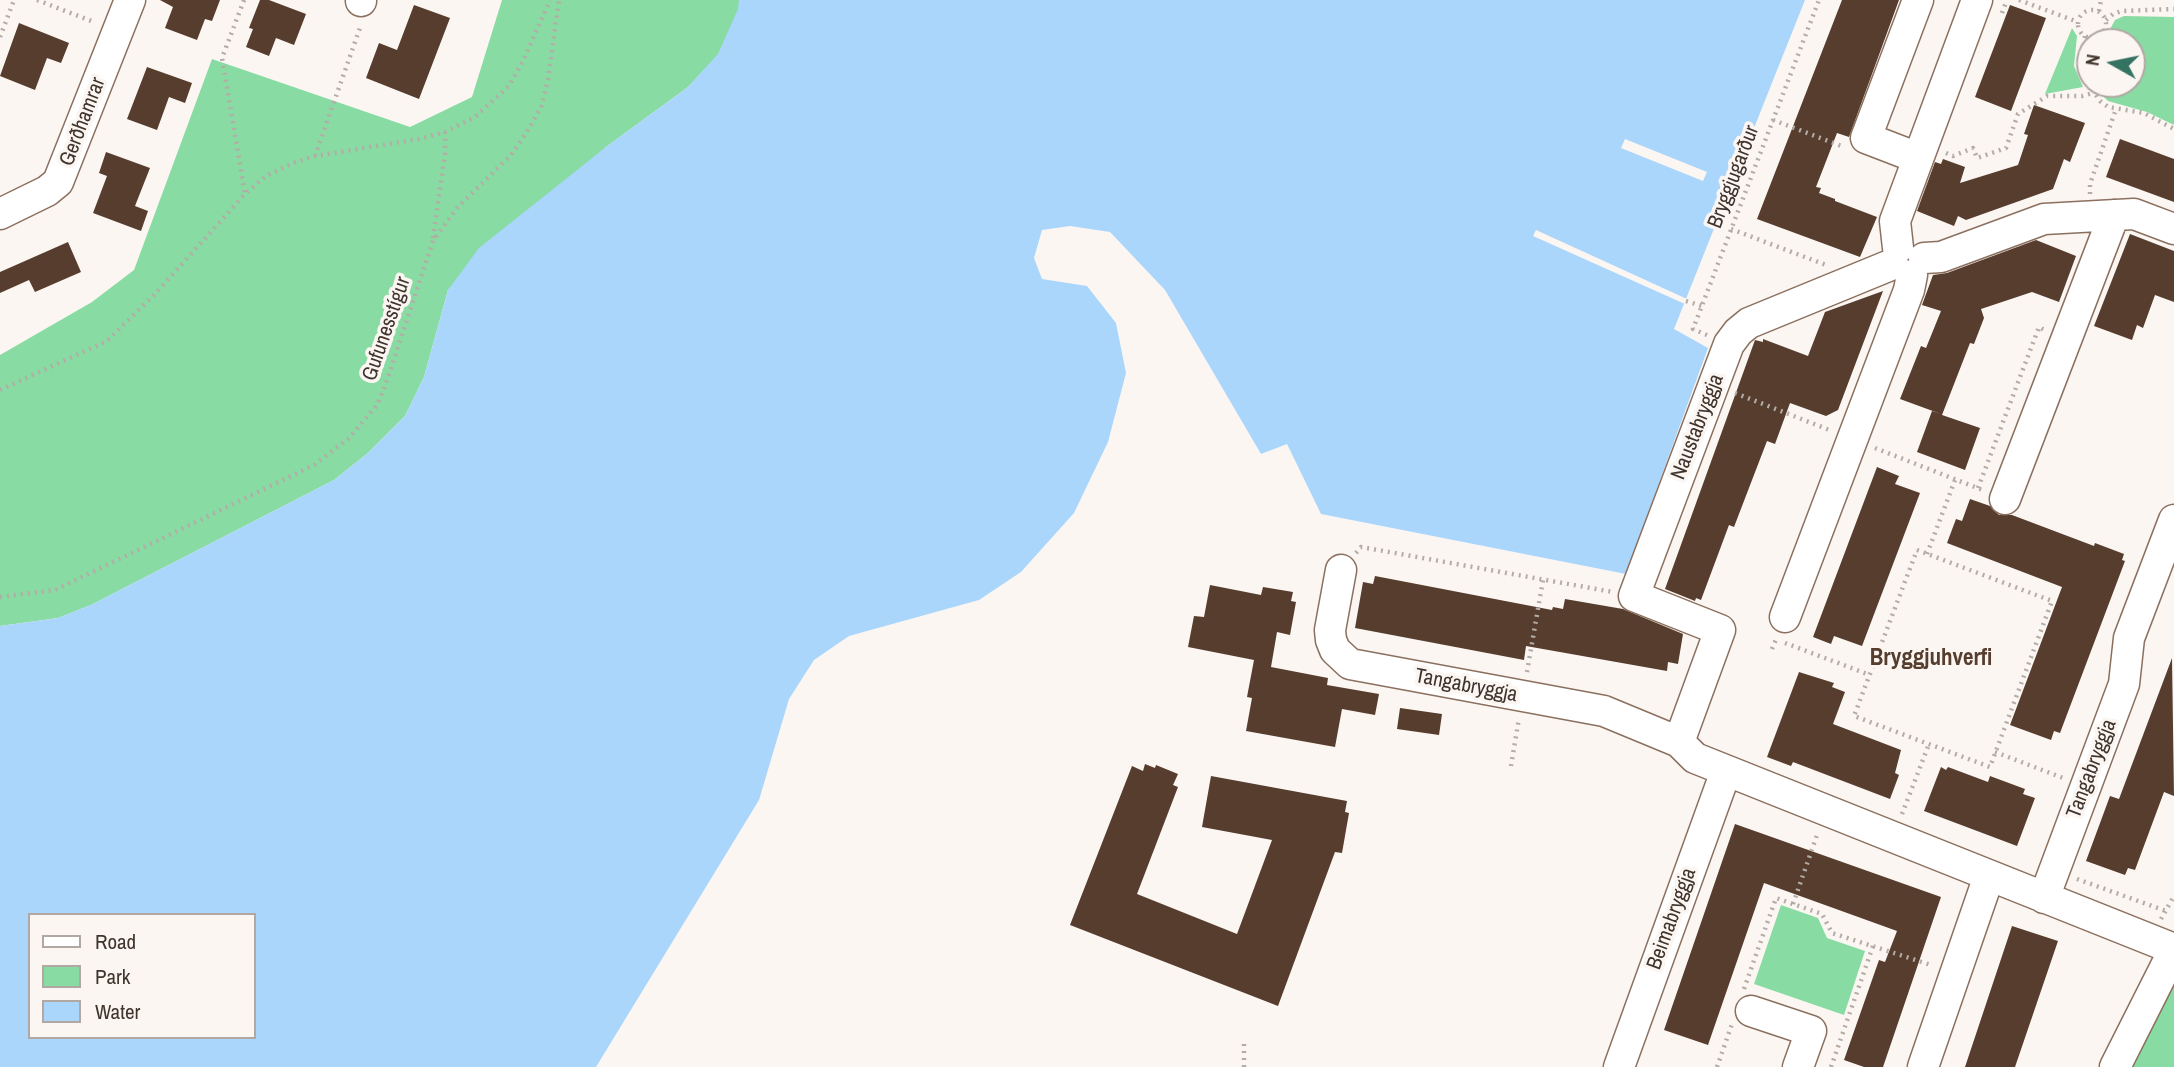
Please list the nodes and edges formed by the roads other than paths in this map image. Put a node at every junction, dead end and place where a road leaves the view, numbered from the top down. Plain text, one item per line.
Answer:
1 (130, 0) edge
2 (1918, 0) edge
3 (1977, 0) edge
4 (1921, 152) junction
5 (0, 214) edge
6 (2103, 215) junction
7 (2174, 229) edge
8 (1907, 261) junction
9 (2005, 499) road end
10 (2174, 520) edge
11 (1341, 570) road end
12 (1780, 628) road end
13 (1679, 741) junction
14 (1726, 771) junction
15 (1989, 876) junction
16 (2049, 884) junction
17 (2174, 950) edge
18 (1743, 1006) road end
19 (1619, 1067) edge
20 (1798, 1067) edge
21 (1923, 1067) edge
22 (2115, 1067) edge

1 - 5 street, Gerðhamrar
2 - 4 street
3 - 4 street
4 - 8 street
6 - 7 street, Naustabryggja
6 - 8 street, Naustabryggja
6 - 9 street
8 - 12 street
8 - 13 street, Naustabryggja
10 - 16 street, Tangabryggja
11 - 13 street, Tangabryggja
13 - 14 street, Tangabryggja
14 - 15 street, Tangabryggja
14 - 19 street, Beimabryggja
15 - 16 street, Tangabryggja
15 - 21 street
16 - 17 street, Tangabryggja
17 - 22 street
18 - 20 street

